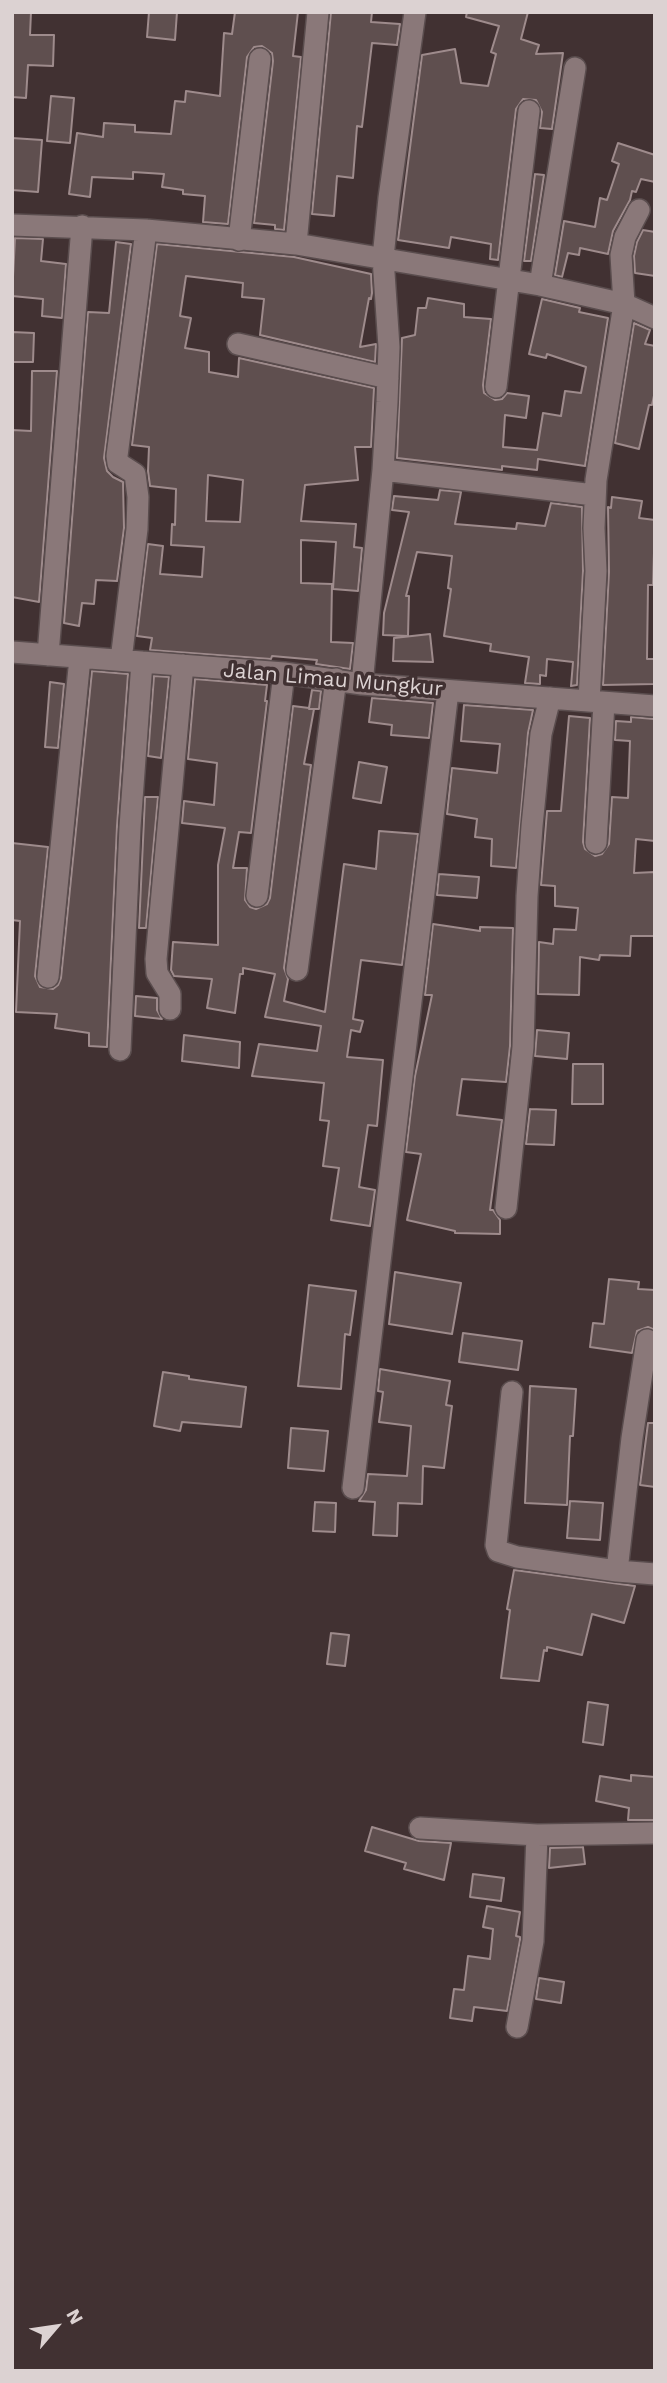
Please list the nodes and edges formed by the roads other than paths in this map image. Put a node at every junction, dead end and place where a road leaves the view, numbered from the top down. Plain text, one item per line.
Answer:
1 (318, 12) edge
2 (415, 12) edge
3 (260, 59) dead end
4 (575, 68) dead end
5 (530, 111) dead end
6 (639, 210) dead end
7 (12, 225) edge
8 (82, 226) junction
9 (146, 230) junction
10 (239, 240) junction
11 (296, 244) junction
12 (383, 258) junction
13 (510, 281) junction
14 (540, 285) junction
15 (624, 304) junction
16 (655, 318) edge
17 (238, 344) dead end
18 (388, 378) junction
19 (496, 387) dead end
20 (383, 470) junction
21 (594, 495) junction
22 (12, 653) edge
23 (48, 655) junction
24 (80, 658) junction
25 (131, 661) junction
26 (183, 666) junction
27 (284, 673) junction
28 (336, 679) junction
29 (362, 684) junction
30 (448, 691) junction
31 (550, 698) junction
32 (597, 702) junction
33 (655, 706) edge
34 (596, 843) dead end
35 (257, 895) dead end
36 (297, 970) dead end
37 (48, 978) dead end
38 (170, 1009) dead end
39 (120, 1050) dead end
40 (506, 1208) dead end
41 (647, 1340) dead end
42 (512, 1392) dead end
43 (353, 1488) dead end
44 (617, 1571) junction
45 (655, 1574) edge
46 (421, 1828) dead end
47 (655, 1833) edge
48 (537, 1835) junction
49 (517, 2027) dead end

1 - 11 street
2 - 12 street
3 - 10 street
4 - 14 street
5 - 13 street
6 - 15 street
7 - 8 street
8 - 9 street
8 - 23 street
9 - 10 street
9 - 25 street
10 - 11 street
11 - 12 street
12 - 13 street
12 - 18 street
13 - 14 street
13 - 19 street
14 - 15 street
15 - 16 street
15 - 21 street
17 - 18 street
18 - 20 street
20 - 21 street
20 - 29 street
21 - 32 street
22 - 23 street, Jalan Limau Mungkur
23 - 24 street, Jalan Limau Mungkur
24 - 25 street, Jalan Limau Mungkur
24 - 37 street
25 - 26 street, Jalan Limau Mungkur
25 - 39 street
26 - 27 street, Jalan Limau Mungkur
26 - 38 street
27 - 28 street, Jalan Limau Mungkur
27 - 35 street
28 - 29 street, Jalan Limau Mungkur
28 - 36 street
29 - 30 street, Jalan Limau Mungkur
30 - 31 street, Jalan Limau Mungkur
30 - 43 street
31 - 32 street, Jalan Limau Mungkur
31 - 40 street
32 - 33 street, Jalan Limau Mungkur
32 - 34 street
41 - 44 street
42 - 44 street
44 - 45 street
46 - 48 street
47 - 48 street
48 - 49 street

